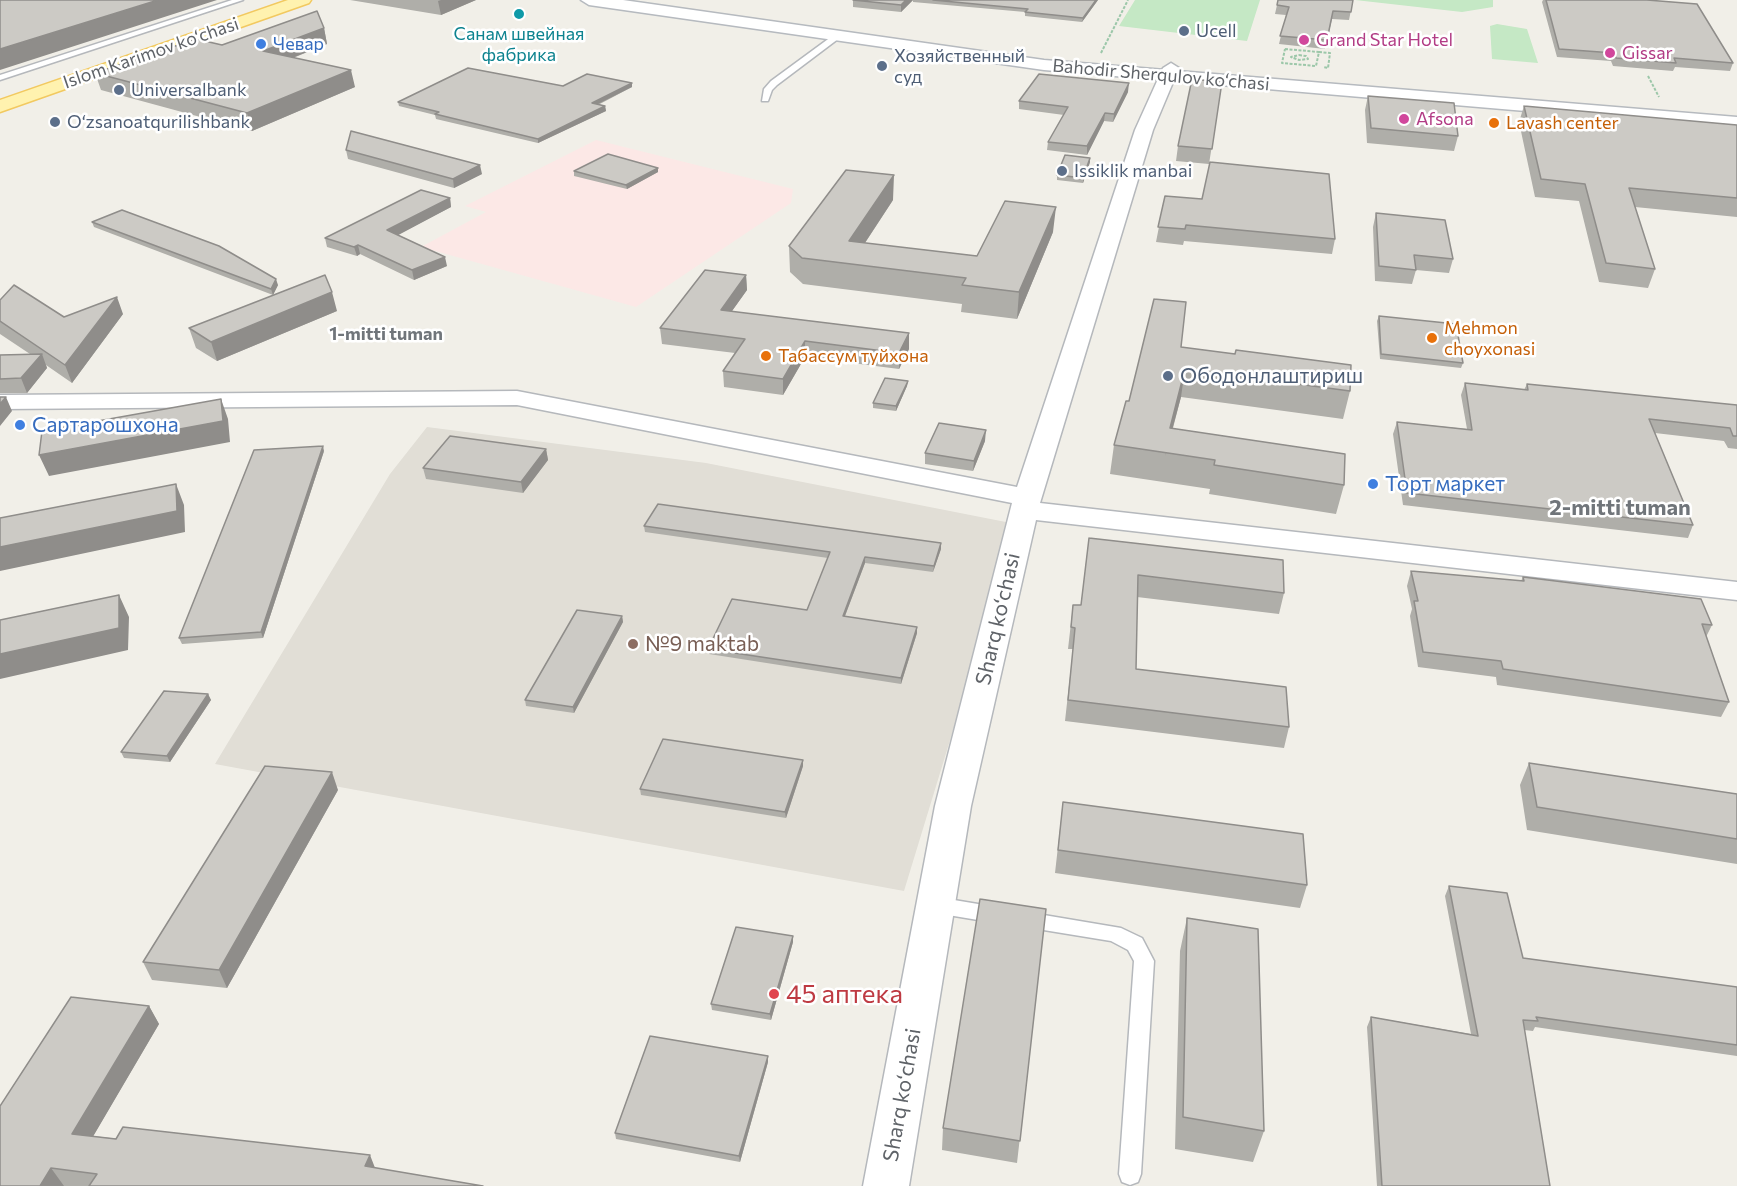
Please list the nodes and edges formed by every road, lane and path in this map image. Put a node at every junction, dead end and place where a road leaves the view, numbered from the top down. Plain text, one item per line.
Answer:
1 (239, 0) edge
2 (273, 0) edge
3 (303, 0) edge
4 (589, 0) edge
5 (645, 0) edge
6 (1128, 0) edge
7 (838, 36) junction
8 (1301, 51) junction
9 (1319, 52) junction
10 (1100, 54) dead end
11 (1302, 55) junction
12 (1284, 56) junction
13 (1291, 56) junction
14 (1308, 59) junction
15 (1299, 60) junction
16 (1318, 60) junction
17 (1299, 65) junction
18 (1316, 66) junction
19 (1170, 72) junction
20 (1320, 72) dead end
21 (1332, 73) dead end
22 (1648, 76) edge
23 (0, 78) edge
24 (0, 92) edge
25 (765, 99) dead end
26 (0, 106) edge
27 (1665, 108) junction
28 (1737, 114) edge
29 (1737, 123) edge
30 (0, 402) edge
31 (1026, 504) junction
32 (1737, 591) edge
33 (936, 905) junction
34 (1130, 1173) dead end
35 (886, 1186) edge

1 - 23 lane
2 - 24 main road, Islom Karimov ko‘chasi
3 - 26 main road, Islom Karimov ko‘chasi
4 - 7 main road, Bahodir Sherqulov ko‘chasi
5 - 19 main road, Bahodir Sherqulov ko‘chasi
6 - 10 path
7 - 19 main road, Bahodir Sherqulov ko‘chasi
7 - 25 lane
8 - 9 path
8 - 11 path
8 - 12 path
9 - 16 path
9 - 18 path
11 - 13 path
11 - 14 path
12 - 13 path
12 - 17 path
13 - 15 path
14 - 15 path
14 - 16 path
15 - 17 path
16 - 18 path
17 - 18 path
19 - 27 main road, Bahodir Sherqulov ko‘chasi
19 - 29 main road, Bahodir Sherqulov ko‘chasi
19 - 31 street, Sharq ko‘chasi
20 - 21 path
22 - 27 path
27 - 28 main road, Bahodir Sherqulov ko‘chasi
30 - 31 street
31 - 32 street
31 - 33 street, Sharq ko‘chasi
33 - 34 lane
33 - 35 street, Sharq ko‘chasi

